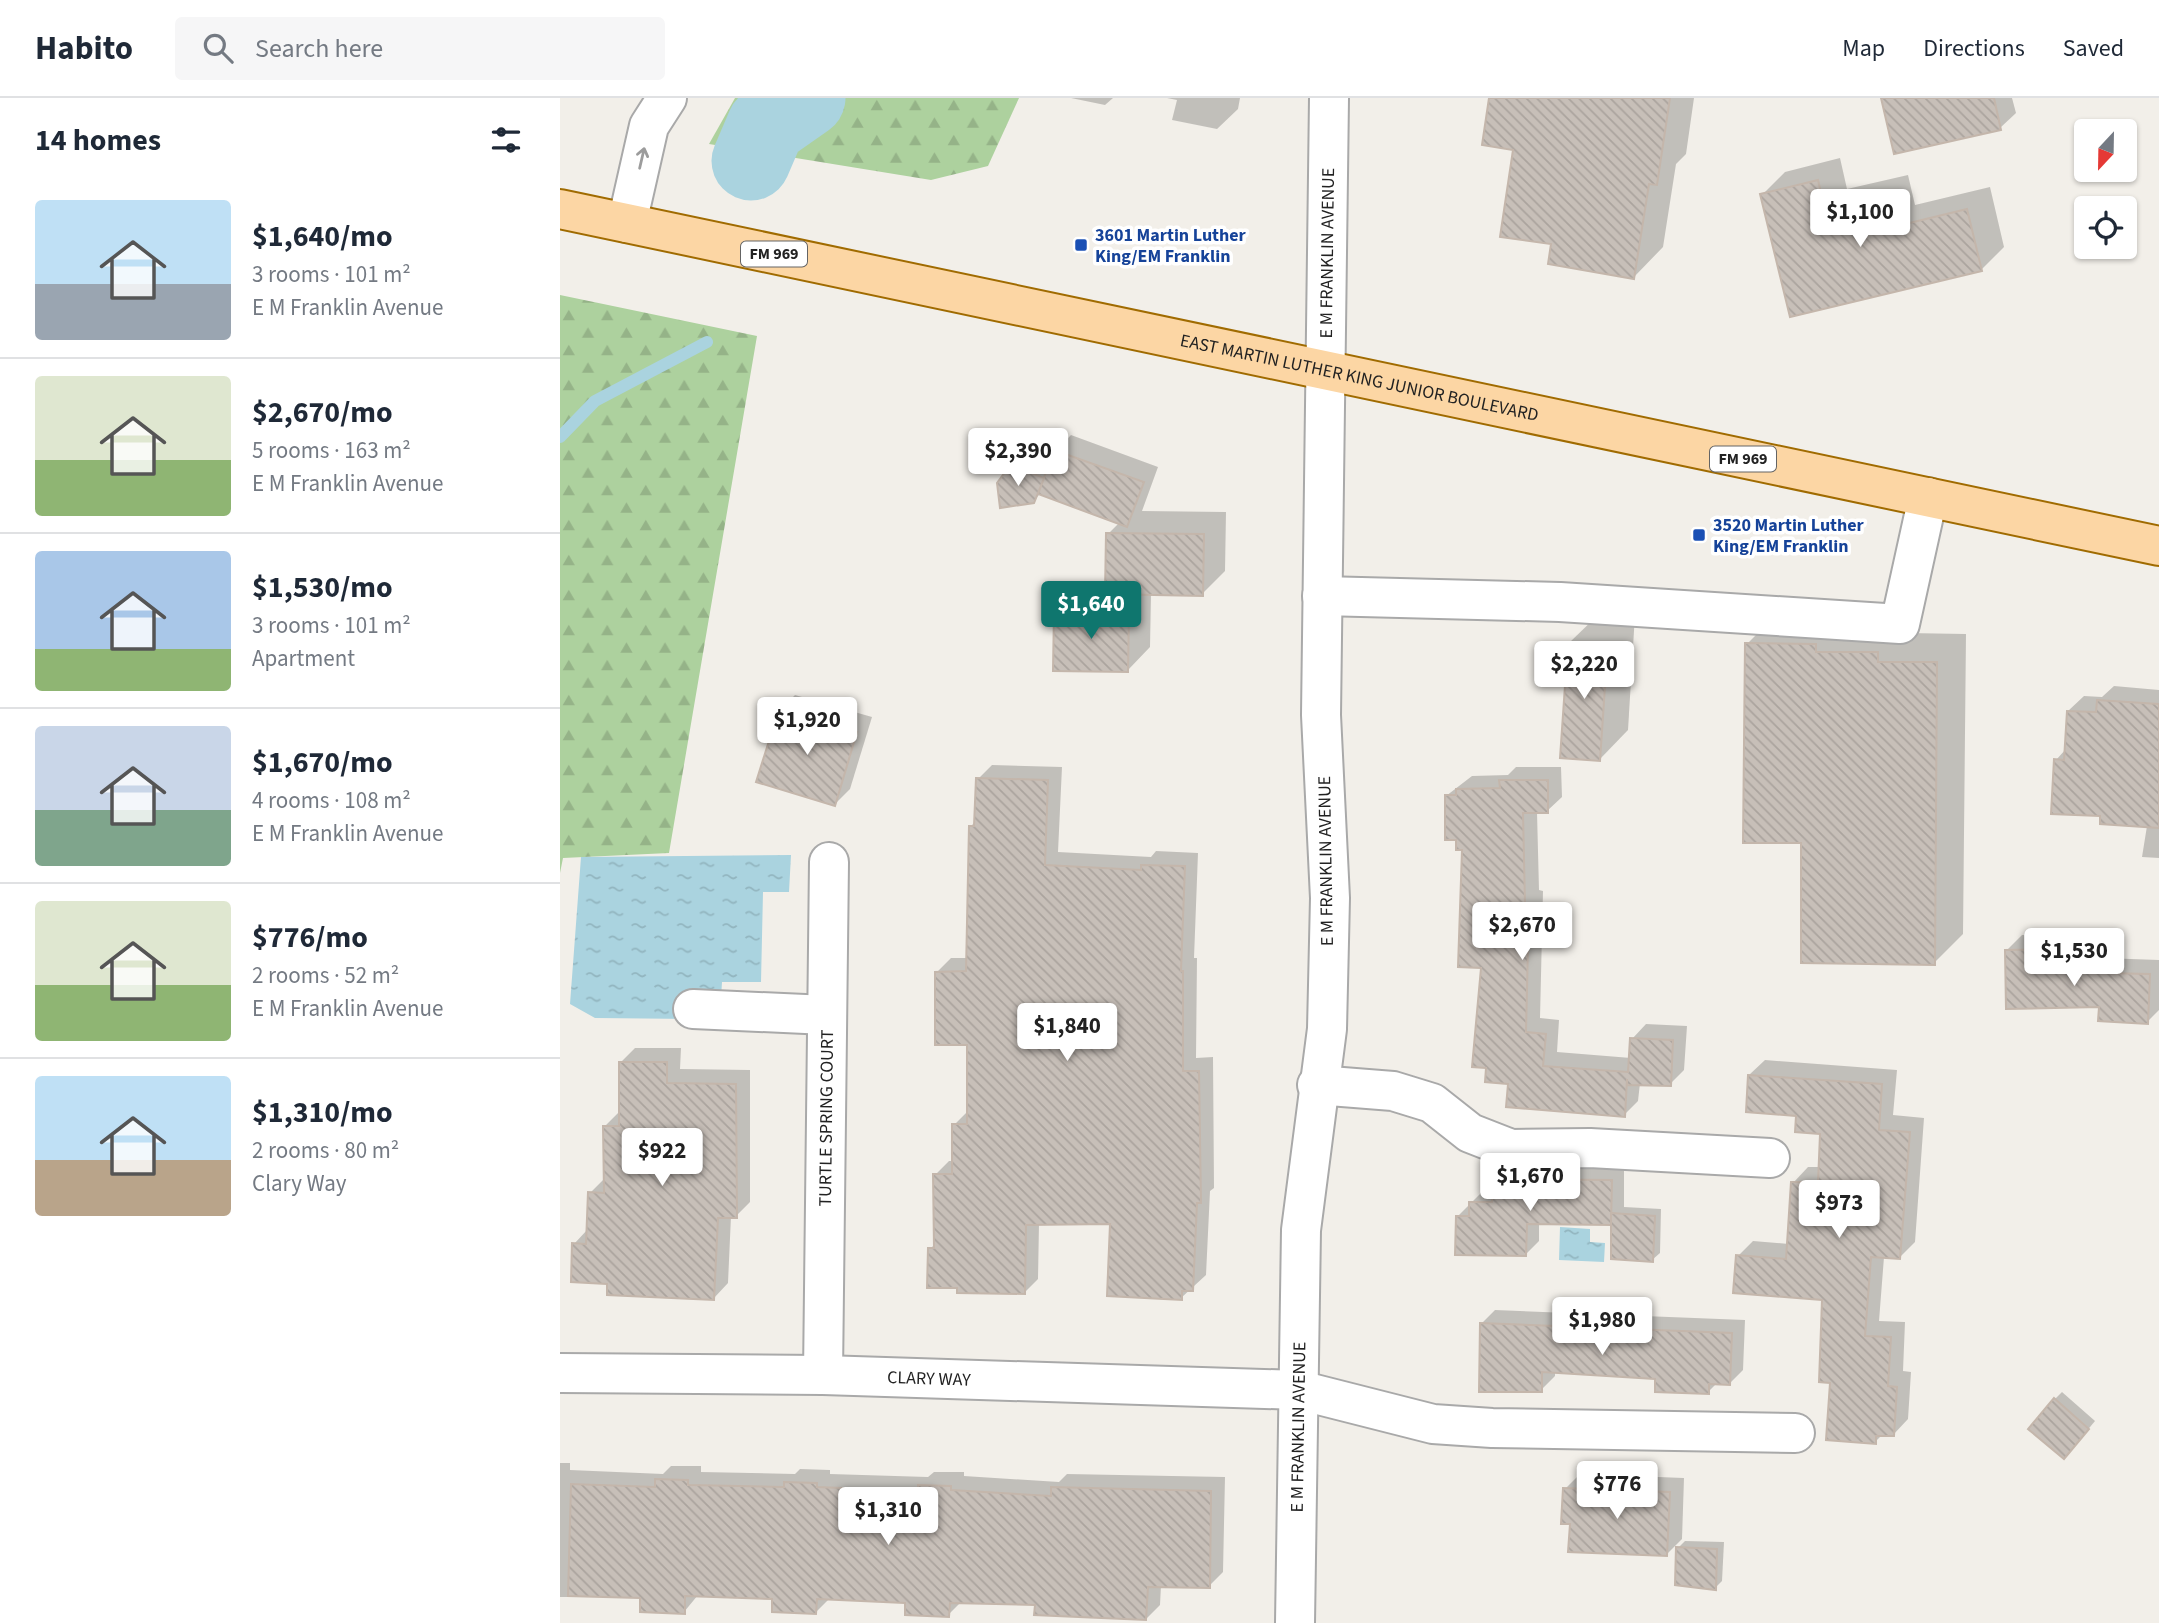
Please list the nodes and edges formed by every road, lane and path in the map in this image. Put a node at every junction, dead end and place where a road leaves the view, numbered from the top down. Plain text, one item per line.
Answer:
1 (667, 98) edge
2 (1329, 98) edge
3 (560, 209) edge
4 (627, 223) junction
5 (1326, 370) junction
6 (1928, 497) junction
7 (2159, 546) edge
8 (1322, 596) junction
9 (829, 862) dead end
10 (694, 1009) dead end
11 (827, 1015) junction
12 (1317, 1085) junction
13 (1770, 1158) dead end
14 (560, 1373) edge
15 (823, 1375) junction
16 (1299, 1390) junction
17 (1795, 1433) dead end
18 (1295, 1623) edge

4 -> 1 street
2 - 5 street, E M FRANKLIN AVENUE
3 - 4 main road, EAST MARTIN LUTHER KING JUNIOR BOULEVARD / FM 969
4 - 5 main road, EAST MARTIN LUTHER KING JUNIOR BOULEVARD / FM 969
5 - 6 main road, EAST MARTIN LUTHER KING JUNIOR BOULEVARD / FM 969
5 - 8 street, E M FRANKLIN AVENUE
6 - 7 main road, EAST MARTIN LUTHER KING JUNIOR BOULEVARD / FM 969
6 - 8 street
8 - 12 street, E M FRANKLIN AVENUE
9 - 11 street, TURTLE SPRING COURT
10 - 11 street
11 - 15 street, TURTLE SPRING COURT
12 - 13 street
12 - 16 street, E M FRANKLIN AVENUE
14 - 15 street, CLARY WAY
15 - 16 street, CLARY WAY
16 - 17 street, CLARY WAY
16 - 18 street, E M FRANKLIN AVENUE

